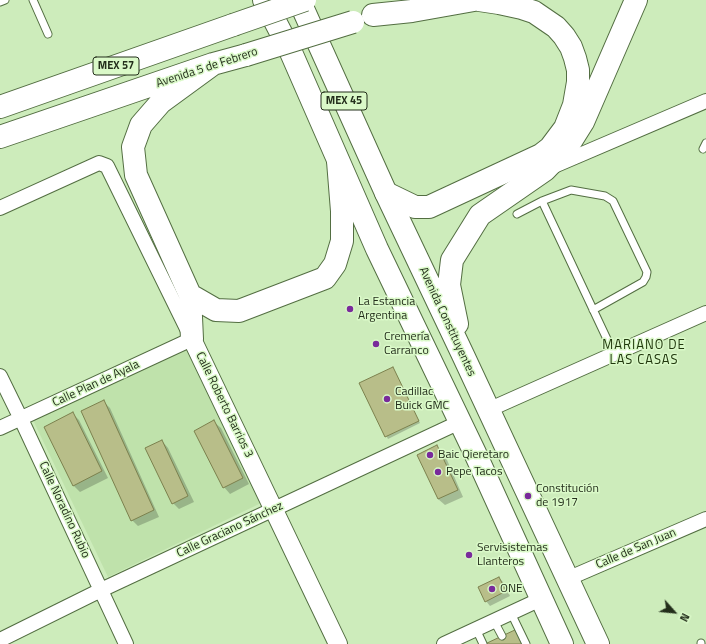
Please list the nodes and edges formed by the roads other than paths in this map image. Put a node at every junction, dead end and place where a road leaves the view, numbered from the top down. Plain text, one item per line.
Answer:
1 (5, 0) edge
2 (33, 0) edge
3 (264, 0) edge
4 (299, 0) edge
5 (305, 0) edge
6 (415, 0) edge
7 (474, 0) edge
8 (479, 0) edge
9 (636, 0) edge
10 (0, 2) edge
11 (363, 19) junction
12 (48, 34) dead end
13 (213, 64) junction
14 (706, 101) edge
15 (0, 107) edge
16 (0, 137) edge
17 (338, 161) junction
18 (545, 170) junction
19 (386, 193) junction
20 (542, 201) junction
21 (0, 208) edge
22 (517, 214) dead end
23 (190, 295) junction
24 (593, 310) junction
25 (706, 312) edge
26 (192, 339) junction
27 (614, 354) junction
28 (463, 355) junction
29 (0, 376) edge
30 (488, 410) junction
31 (21, 419) junction
32 (460, 422) junction
33 (0, 428) edge
34 (274, 509) junction
35 (706, 519) edge
36 (567, 579) junction
37 (101, 590) junction
38 (541, 599) junction
39 (511, 613) junction
40 (494, 621) junction
41 (476, 629) junction
42 (502, 636) dead end
43 (0, 640) edge
44 (453, 642) edge
45 (126, 644) edge
46 (338, 644) edge
47 (483, 644) edge
48 (526, 644) edge
49 (562, 644) edge
50 (598, 644) edge

1 - 10 lane
2 - 12 lane
3 - 17 main road, MEX 45
4 - 19 main road, Avenida Constituyentes / MEX 45
5 - 15 main road, MEX 57, bridge
6 - 11 main road, Avenida 5 de Febrero / MEX 57
7 - 11 main road
8 - 19 main road
9 - 18 main road
11 - 13 main road, Avenida 5 de Febrero / MEX 57, bridge
13 - 16 main road, Avenida 5 de Febrero / MEX 57
13 - 23 main road
14 - 18 street
17 - 23 main road
17 - 32 main road
18 - 28 main road
19 - 28 main road, Avenida Constituyentes
20 - 22 lane
20 - 24 lane
20 - 24 lane
21 - 26 street, Calle Roberto Barrios 3
23 - 26 main road
24 - 27 lane
25 - 27 street
26 - 31 street, Calle Plan de Ayala
26 - 34 street, Calle Roberto Barrios 3
27 - 30 street
28 - 30 main road, Avenida Constituyentes
29 - 31 street, Calle Noradino Rubio
30 - 36 main road, Avenida Constituyentes
31 - 33 street, Calle Plan de Ayala
31 - 37 street, Calle Noradino Rubio
32 - 34 street, Calle Graciano Sánchez
32 - 38 main road
34 - 37 street, Calle Graciano Sánchez
34 - 46 street, Calle Roberto Barrios 3
35 - 36 street, Calle de San Juan
36 - 50 main road, Avenida Constituyentes
37 - 43 street, Calle Graciano Sánchez
37 - 45 street, Calle Noradino Rubio
38 - 39 street
38 - 49 main road
39 - 40 street
39 - 48 lane
40 - 41 street
40 - 42 lane
41 - 44 street
41 - 47 lane

